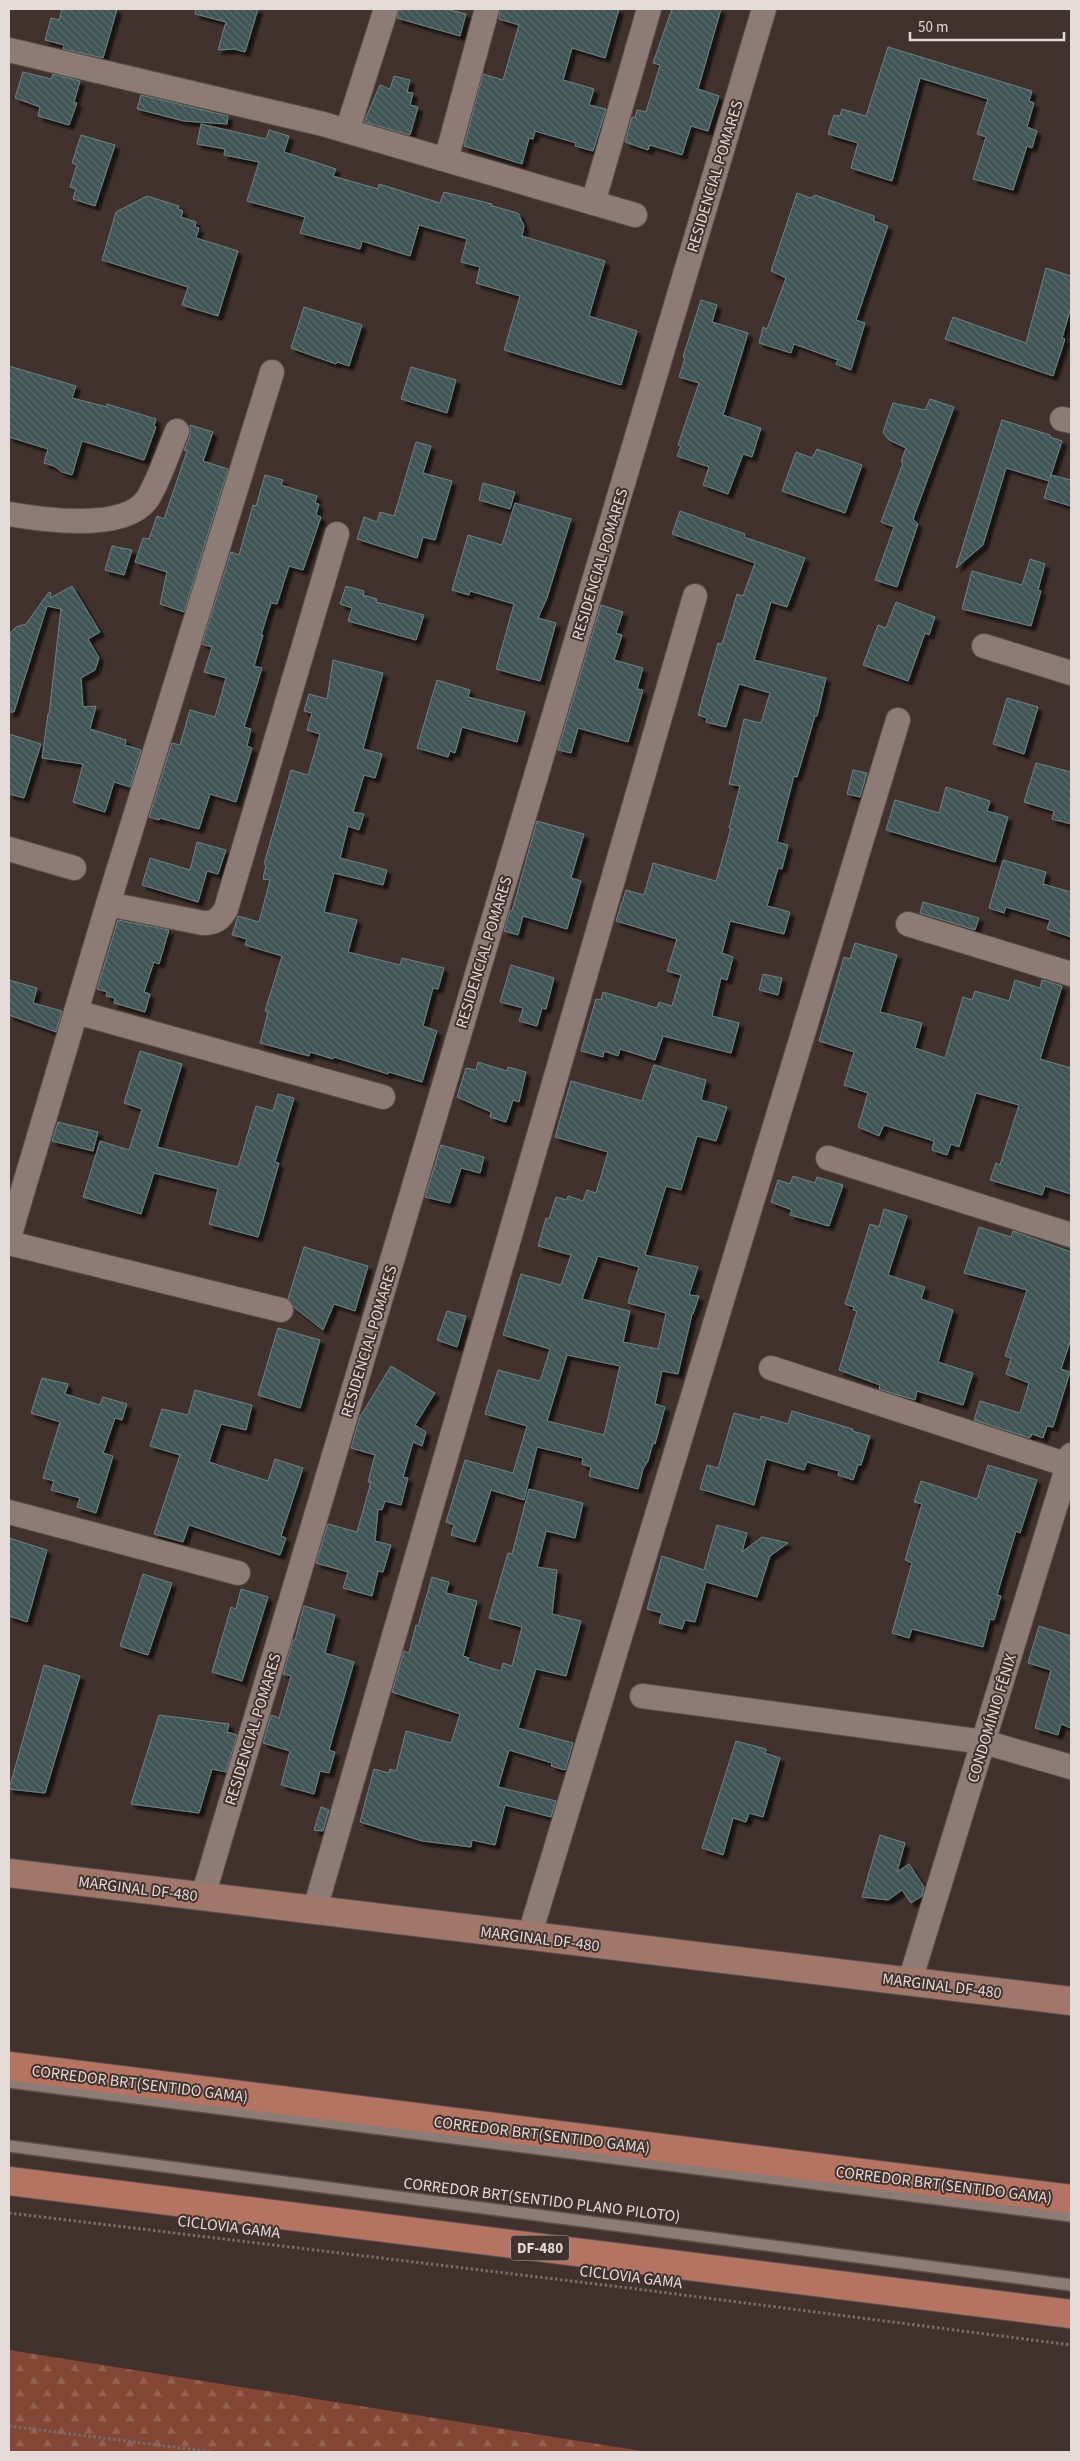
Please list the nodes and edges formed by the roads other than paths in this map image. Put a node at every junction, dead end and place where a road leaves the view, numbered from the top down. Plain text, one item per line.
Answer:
1 (386, 9) edge
2 (487, 9) edge
3 (649, 9) edge
4 (764, 9) edge
5 (9, 50) edge
6 (347, 131) junction
7 (446, 160) junction
8 (593, 203) junction
9 (635, 215) dead end
10 (272, 372) dead end
11 (177, 430) dead end
12 (9, 514) edge
13 (336, 534) dead end
14 (695, 596) dead end
15 (984, 646) dead end
16 (1071, 672) edge
17 (898, 720) dead end
18 (9, 849) edge
19 (74, 868) dead end
20 (108, 904) junction
21 (908, 924) dead end
22 (1071, 974) edge
23 (76, 1012) junction
24 (383, 1097) dead end
25 (828, 1158) dead end
26 (1071, 1235) edge
27 (9, 1237) edge
28 (9, 1243) edge
29 (282, 1310) dead end
30 (771, 1368) dead end
31 (1070, 1460) edge
32 (1063, 1508) edge
33 (9, 1512) edge
34 (238, 1572) dead end
35 (642, 1696) dead end
36 (984, 1742) junction
37 (1071, 1767) edge
38 (9, 1873) edge
39 (202, 1896) junction
40 (315, 1909) junction
41 (529, 1937) junction
42 (910, 1980) junction
43 (1071, 2001) edge
44 (9, 2066) edge
45 (9, 2082) edge
46 (9, 2146) edge
47 (9, 2181) edge
48 (1071, 2199) edge
49 (1071, 2216) edge
50 (1071, 2285) edge
51 (1071, 2314) edge

1 - 6 street
2 - 7 street
3 - 8 street
4 - 39 street, RESIDENCIAL POMARES
5 - 6 street
6 - 7 street
7 - 8 street
8 - 9 street
10 - 20 street
11 - 12 street
13 - 20 street
14 - 40 street
15 - 16 street
17 - 41 street
18 - 19 street
20 - 23 street
21 - 22 street
23 - 24 street
23 - 27 street
25 - 26 street
28 - 29 street
30 - 31 street
31 - 32 street, CONDOMÍNIO FÊNIX
32 - 36 street, CONDOMÍNIO FÊNIX
33 - 34 street
35 - 36 street
36 - 37 street
36 - 42 street, CONDOMÍNIO FÊNIX
38 - 39 street, MARGINAL DF-480
39 - 40 street, MARGINAL DF-480
40 - 41 street, MARGINAL DF-480
41 - 42 street, MARGINAL DF-480
42 - 43 street, MARGINAL DF-480
44 - 48 main road
45 - 49 lane, CORREDOR BRT(SENTIDO GAMA)
46 - 50 lane, CORREDOR BRT(SENTIDO PLANO PILOTO)
47 - 51 main road, DF-480

